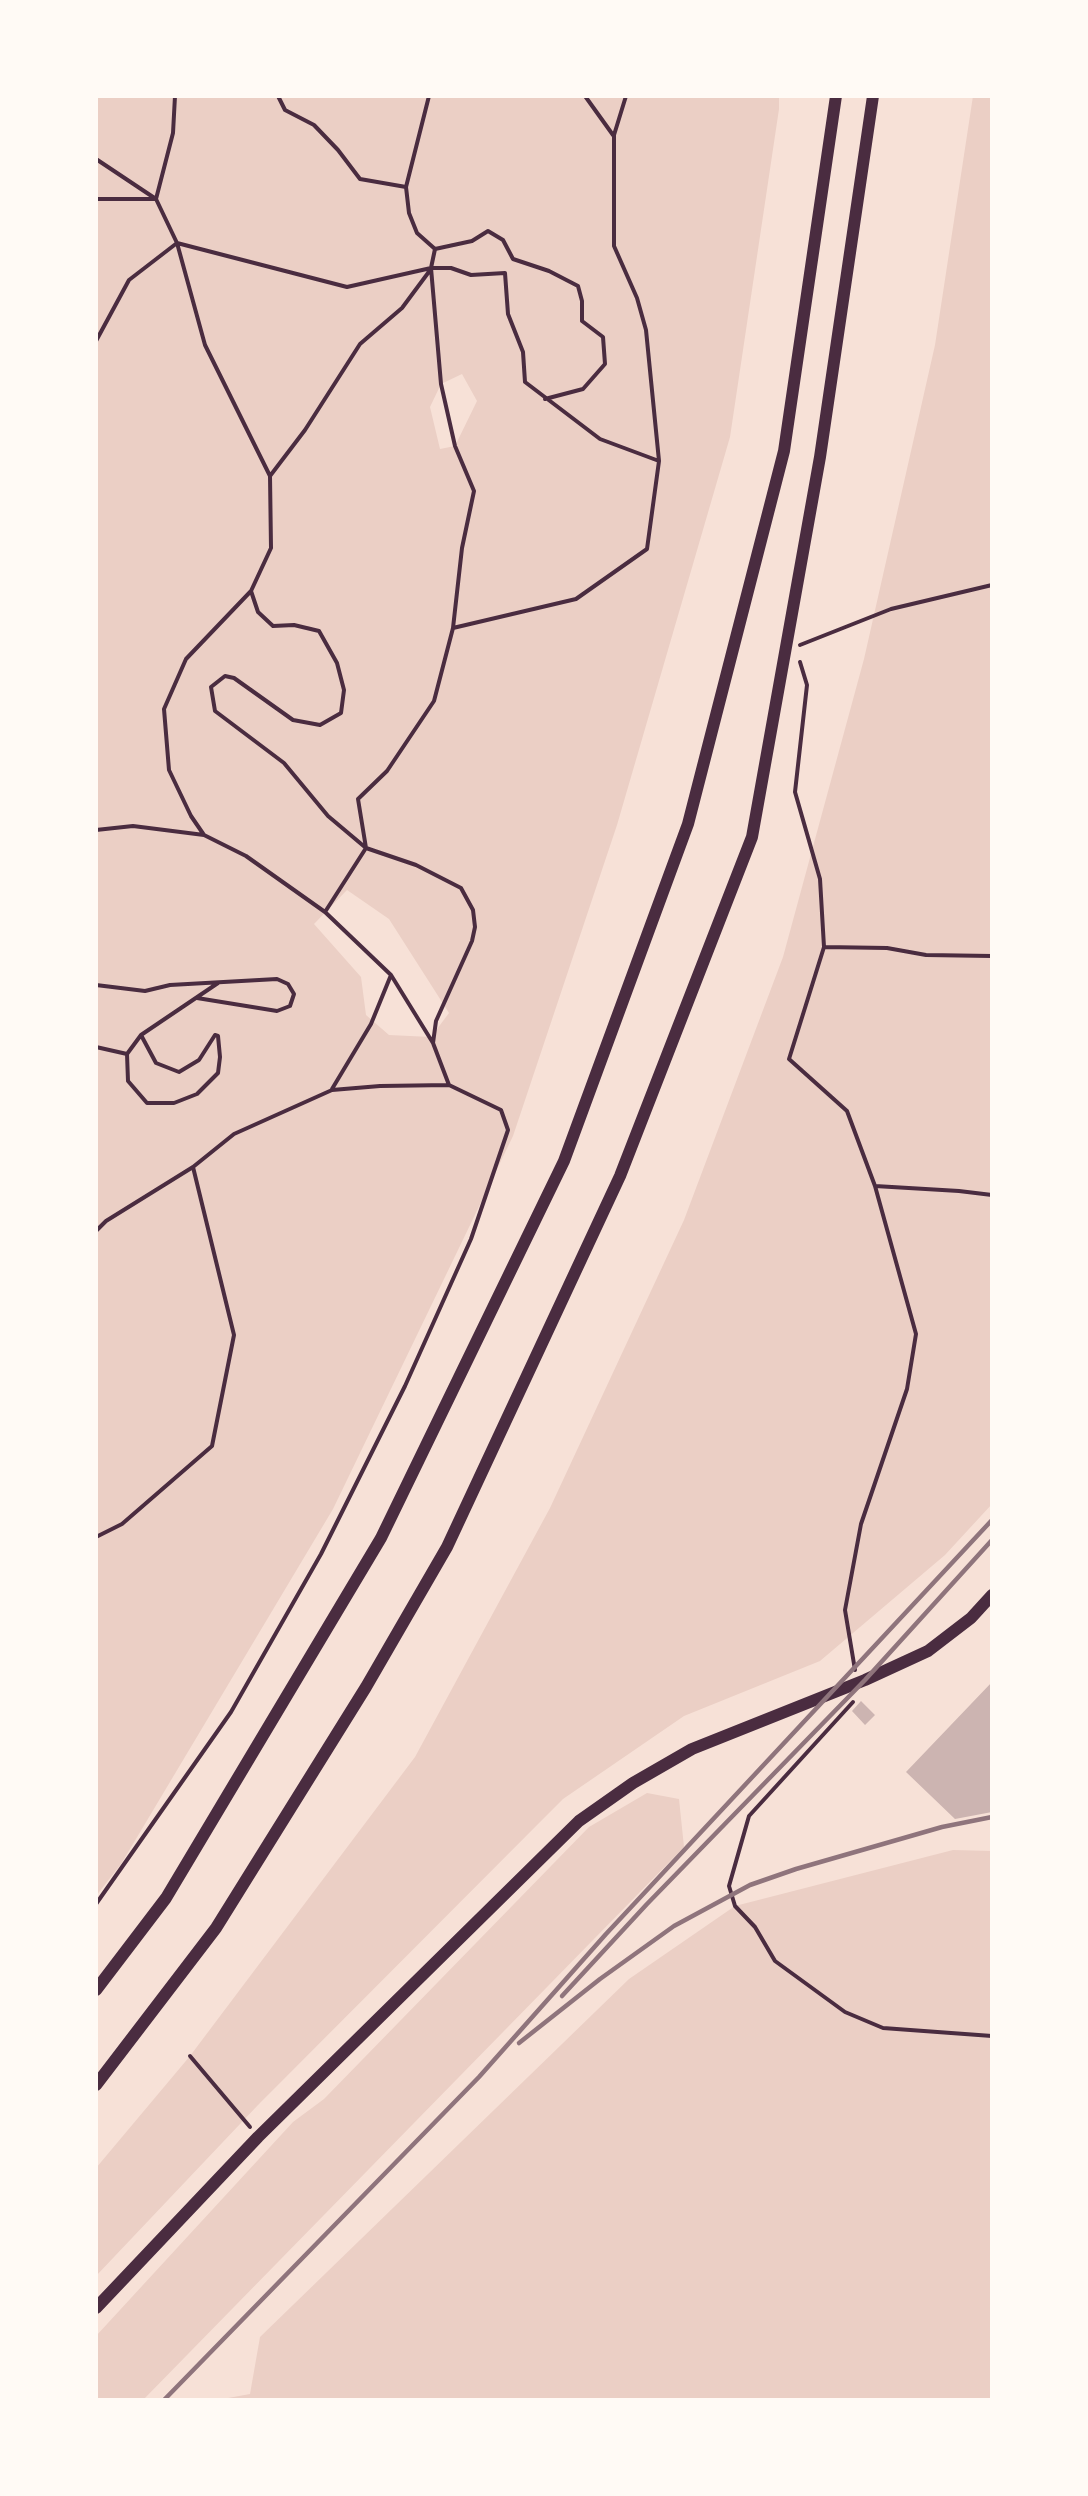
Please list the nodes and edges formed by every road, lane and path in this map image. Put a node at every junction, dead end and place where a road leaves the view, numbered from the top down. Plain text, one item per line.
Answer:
1 (175, 96) edge
2 (278, 96) edge
3 (429, 96) edge
4 (585, 96) edge
5 (626, 96) edge
6 (836, 96) edge
7 (873, 96) edge
8 (614, 135) junction
9 (96, 159) edge
10 (406, 187) junction
11 (96, 199) edge
12 (156, 199) junction
13 (177, 243) junction
14 (435, 249) junction
15 (431, 268) junction
16 (96, 341) edge
17 (544, 399) junction
18 (659, 461) junction
19 (270, 476) junction
20 (992, 585) edge
21 (250, 591) junction
22 (453, 628) junction
23 (794, 647) dead end
24 (798, 657) dead end
25 (96, 830) edge
26 (204, 835) junction
27 (366, 848) junction
28 (325, 912) junction
29 (824, 947) junction
30 (992, 956) edge
31 (391, 975) junction
32 (220, 982) junction
33 (96, 985) edge
34 (197, 998) junction
35 (141, 1035) junction
36 (433, 1042) junction
37 (96, 1047) edge
38 (127, 1054) junction
39 (448, 1085) junction
40 (332, 1090) junction
41 (193, 1167) junction
42 (875, 1186) junction
43 (992, 1195) edge
44 (96, 1231) edge
45 (96, 1537) edge
46 (992, 1595) edge
47 (857, 1684) junction
48 (858, 1697) dead end
49 (96, 1904) edge
50 (96, 1990) edge
51 (992, 2036) edge
52 (190, 2056) dead end
53 (96, 2085) edge
54 (258, 2137) junction
55 (96, 2308) edge

1 - 12 path
2 - 10 path
3 - 10 path
4 - 8 path
5 - 8 path
6 - 50 main road
7 - 53 main road
8 - 18 path
9 - 12 path
10 - 14 path
11 - 12 path
12 - 13 path
13 - 15 path
13 - 16 path
13 - 19 path
14 - 15 path
14 - 17 path
15 - 17 path
15 - 19 path
15 - 22 path
17 - 18 path
18 - 22 path
19 - 21 path
20 - 23 path
21 - 26 path
21 - 27 path
22 - 27 path
24 - 29 path
25 - 26 path
26 - 28 path
27 - 28 path
27 - 36 path
28 - 31 path
29 - 30 path
29 - 42 path
31 - 36 path
31 - 40 path
32 - 33 path
32 - 34 path
32 - 34 path
34 - 35 path
35 - 38 path
35 - 38 path
36 - 39 path
37 - 38 path
39 - 40 path
39 - 49 path
40 - 41 path
41 - 44 path
41 - 45 path
42 - 43 path
42 - 47 path
46 - 47 main road
47 - 54 main road
48 - 51 path
52 - 54 path
54 - 55 main road

